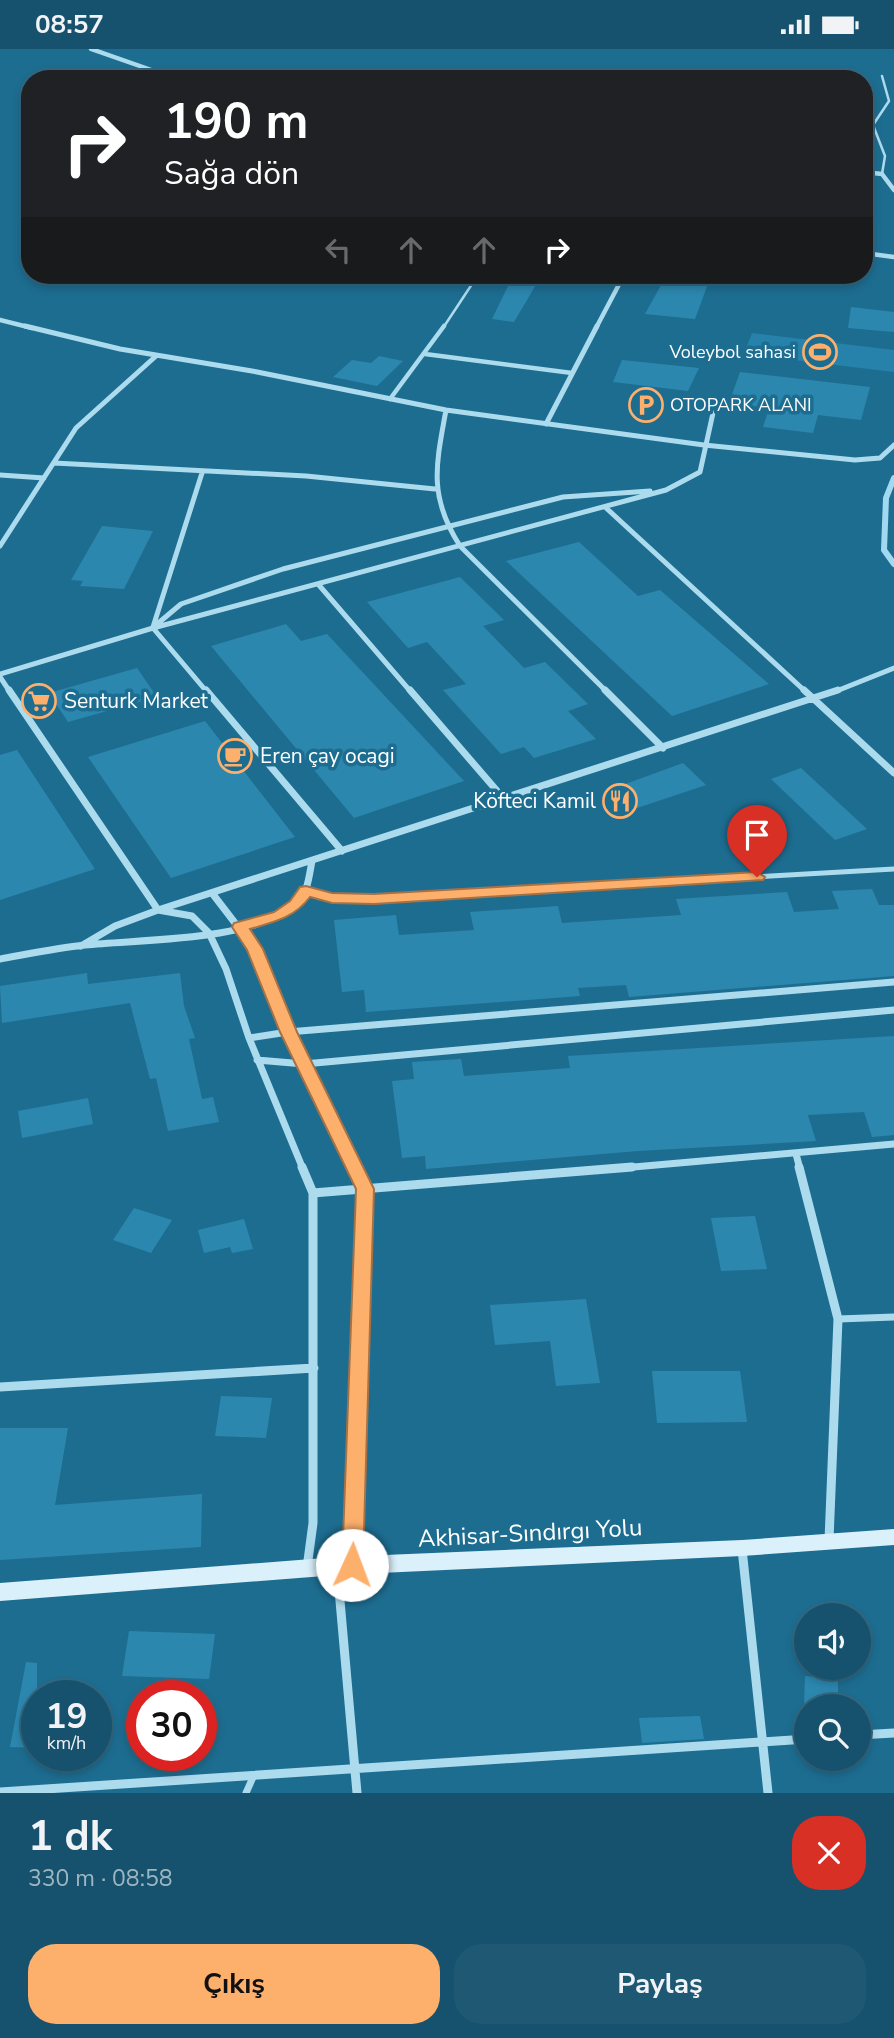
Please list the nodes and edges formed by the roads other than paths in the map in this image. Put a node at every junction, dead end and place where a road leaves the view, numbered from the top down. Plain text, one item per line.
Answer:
1 (91, 49) edge
2 (152, 70) edge
3 (882, 76) dead end
4 (873, 173) edge
5 (882, 174) junction
6 (894, 190) edge
7 (894, 247) edge
8 (873, 254) edge
9 (893, 257) edge
10 (472, 284) edge
11 (619, 284) edge
12 (0, 320) edge
13 (7, 323) junction
14 (0, 328) edge
15 (425, 354) junction
16 (156, 356) junction
17 (572, 373) junction
18 (390, 399) junction
19 (446, 410) junction
20 (713, 413) dead end
21 (545, 424) junction
22 (704, 445) junction
23 (894, 445) edge
24 (54, 463) junction
25 (202, 473) junction
26 (0, 475) edge
27 (44, 478) junction
28 (435, 489) junction
29 (666, 490) junction
30 (606, 507) junction
31 (446, 527) junction
32 (0, 546) edge
33 (460, 546) junction
34 (318, 584) junction
35 (153, 628) junction
36 (894, 668) edge
37 (0, 675) edge
38 (816, 699) junction
39 (663, 748) junction
40 (894, 772) edge
41 (504, 799) junction
42 (342, 851) junction
43 (312, 861) junction
44 (894, 869) edge
45 (306, 891) junction
46 (212, 893) junction
47 (158, 910) junction
48 (240, 927) junction
49 (209, 933) junction
50 (81, 946) junction
51 (0, 959) edge
52 (894, 982) edge
53 (894, 1010) edge
54 (288, 1032) junction
55 (248, 1038) junction
56 (257, 1060) junction
57 (304, 1064) junction
58 (894, 1144) edge
59 (796, 1154) junction
60 (365, 1189) junction
61 (313, 1193) junction
62 (894, 1317) edge
63 (838, 1319) junction
64 (314, 1368) junction
65 (0, 1387) edge
66 (894, 1537) edge
67 (828, 1542) junction
68 (741, 1548) junction
69 (345, 1566) junction
70 (307, 1569) junction
71 (0, 1593) edge
72 (894, 1733) edge
73 (871, 1734) edge
74 (794, 1740) edge
75 (763, 1742) junction
76 (355, 1769) junction
77 (254, 1775) junction
78 (0, 1791) edge
79 (246, 1793) edge
80 (357, 1793) edge
81 (768, 1793) edge

1 - 2 street
3 - 5 lane
4 - 5 street
5 - 6 street
7 - 9 street
8 - 9 street
10 - 15 lane
11 - 17 street
12 - 13 street
13 - 14 street
13 - 16 street
15 - 17 lane
15 - 18 lane
16 - 18 street
16 - 24 street
17 - 21 street
18 - 19 street
19 - 21 street
19 - 28 street
20 - 22 street
21 - 22 street
22 - 23 street
22 - 29 street
24 - 25 street
24 - 27 street
25 - 28 street
25 - 35 street
26 - 27 street
27 - 32 street
28 - 31 street
29 - 30 street
29 - 31 street
30 - 33 street
30 - 38 street
31 - 33 street
31 - 35 street
33 - 34 street
33 - 39 street
34 - 35 street
34 - 41 street
35 - 37 street
35 - 42 street
36 - 38 street
37 - 47 street
38 - 39 street
38 - 40 street
39 - 41 street
41 - 42 street
42 - 43 street
43 - 45 street
43 - 46 street
44 - 45 lane
45 - 48 street
46 - 47 street
46 - 48 street
47 - 49 street
47 - 50 street
48 - 49 street
48 - 54 street
49 - 50 street
49 - 55 street
50 - 51 street
52 - 54 street
53 - 57 street
54 - 55 street
54 - 57 street
55 - 56 street
56 - 57 street
56 - 61 street
57 - 60 street
58 - 59 street
59 - 60 street
59 - 63 street
60 - 61 street
60 - 69 street
61 - 64 street
62 - 63 lane
63 - 67 street
64 - 65 street
64 - 70 street
66 - 67 main road, Akhisar-Sındırgı Yolu
67 - 68 main road, Akhisar-Sındırgı Yolu
68 - 69 main road, Akhisar-Sındırgı Yolu
68 - 75 street
69 - 70 main road, Akhisar-Sındırgı Yolu
69 - 76 street
70 - 71 main road, Akhisar-Sındırgı Yolu
72 - 73 street
74 - 75 street
75 - 76 street
75 - 81 street
76 - 77 street
76 - 80 street
77 - 78 street
77 - 79 lane

